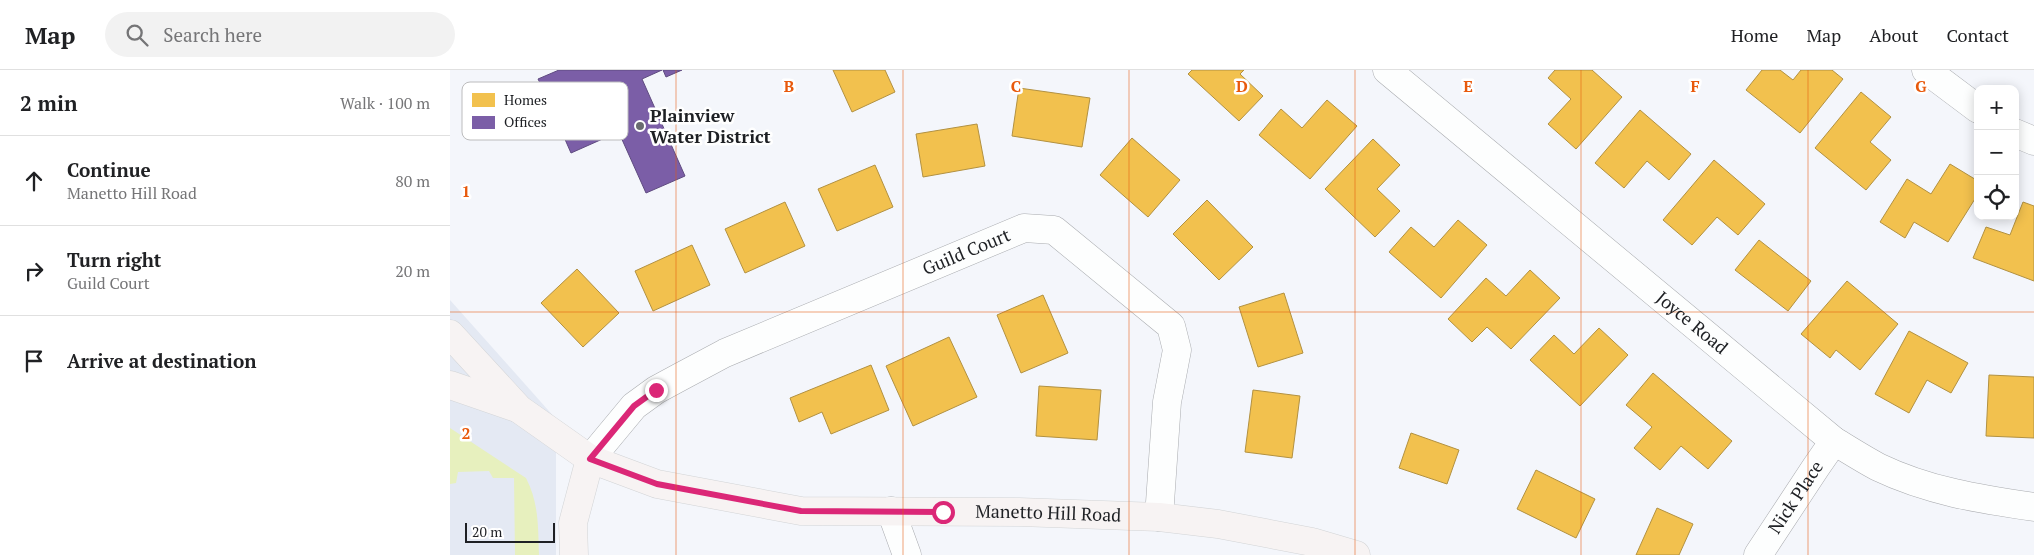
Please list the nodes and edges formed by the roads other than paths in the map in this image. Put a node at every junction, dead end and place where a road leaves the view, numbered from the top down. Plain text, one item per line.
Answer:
1 (1386, 70) edge
2 (1926, 70) edge
3 (1974, 106) edge
4 (2019, 135) edge
5 (2034, 141) edge
6 (450, 334) edge
7 (450, 386) edge
8 (519, 409) junction
9 (1834, 441) junction
10 (590, 459) junction
11 (2034, 506) edge
12 (891, 511) junction
13 (1159, 517) junction
14 (1310, 548) edge
15 (574, 555) edge
16 (907, 555) edge
17 (1356, 555) edge
18 (1758, 555) edge

1 - 9 street, Joyce Road
2 - 3 street
4 - 5 street
6 - 8 main road, Manetto Hill Road
7 - 8 main road, Manetto Hill Road
8 - 10 main road, Manetto Hill Road
9 - 11 street, Joyce Road
9 - 18 street, Nick Place
10 - 12 main road, Manetto Hill Road
10 - 13 street, Guild Court
10 - 15 main road
12 - 13 main road, Manetto Hill Road
12 - 16 street
13 - 14 main road, Manetto Hill Road
14 - 17 main road, Manetto Hill Road

